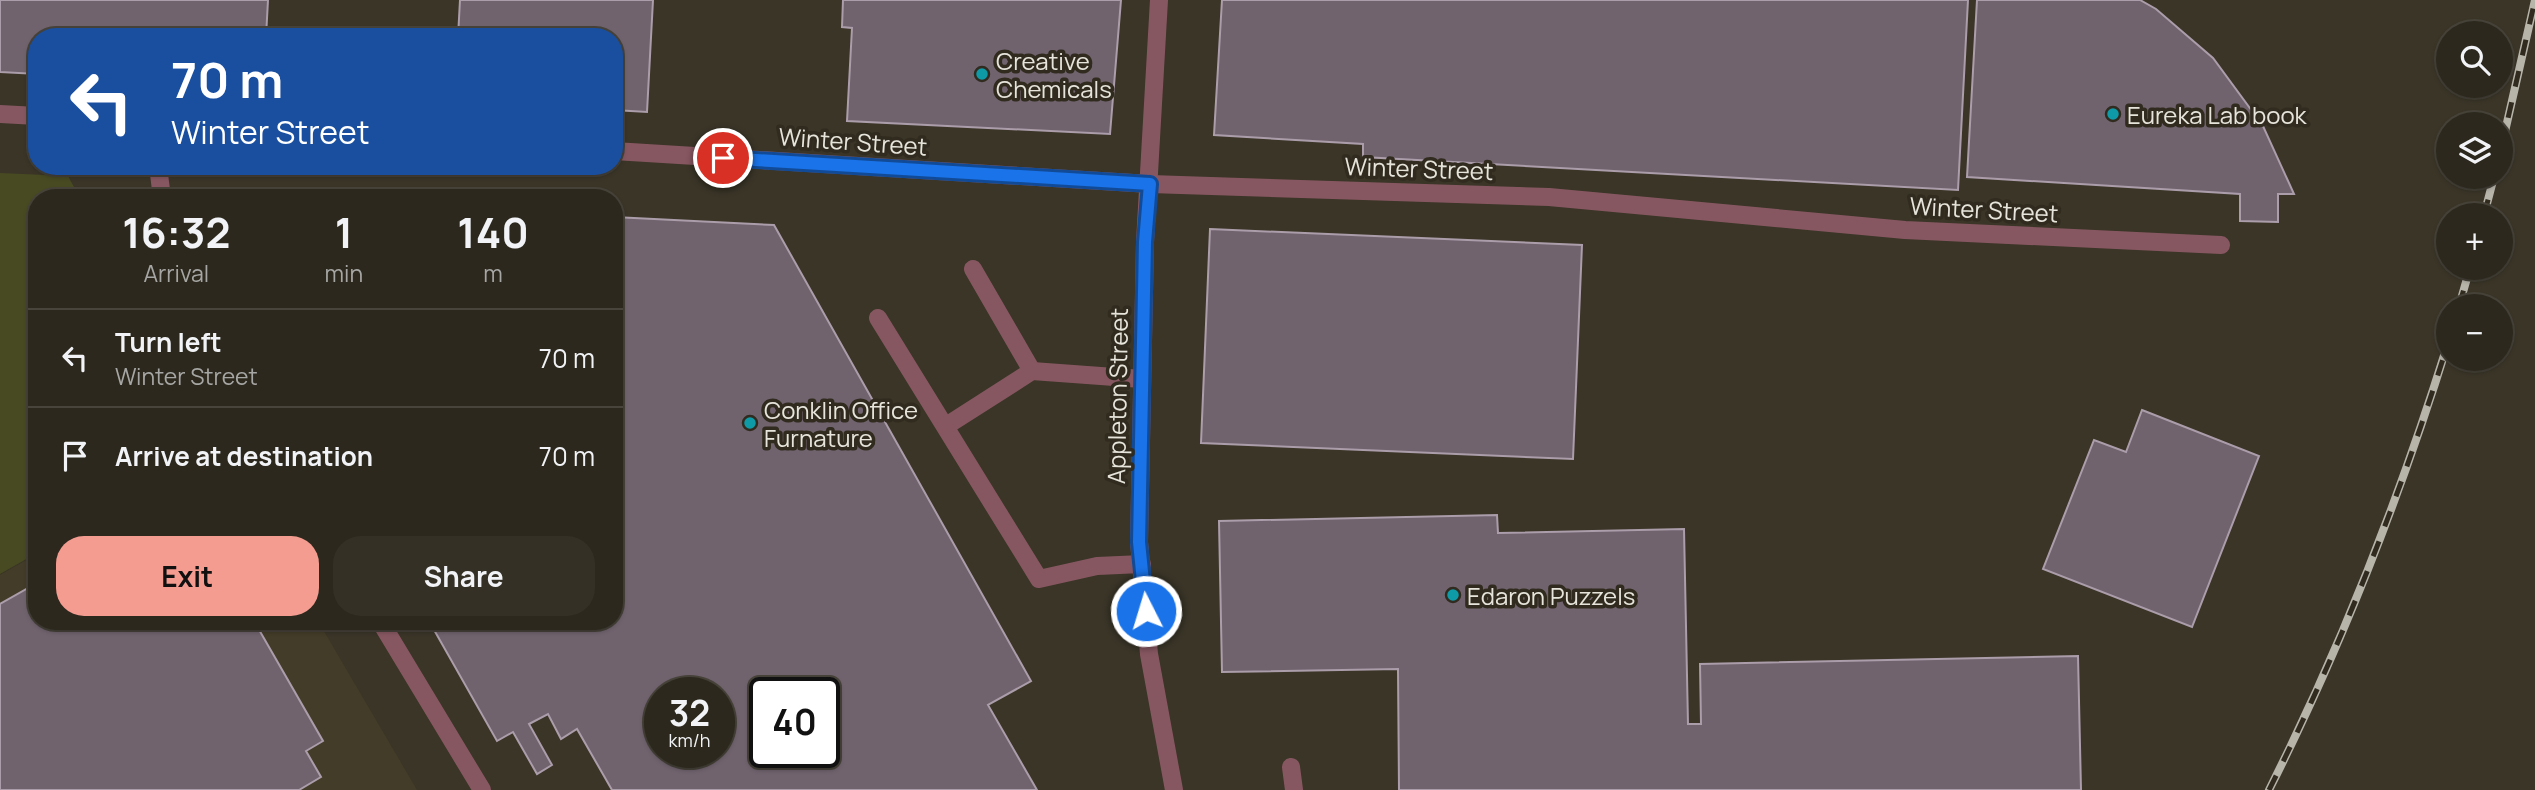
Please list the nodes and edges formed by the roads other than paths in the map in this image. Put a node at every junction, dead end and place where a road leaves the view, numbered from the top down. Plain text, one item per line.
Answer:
1 (1159, 0) edge
2 (0, 114) edge
3 (28, 116) edge
4 (623, 152) edge
5 (1150, 184) junction
6 (2221, 245) dead end
7 (973, 269) dead end
8 (878, 317) dead end
9 (1032, 371) junction
10 (1142, 379) junction
11 (946, 426) junction
12 (1142, 565) junction
13 (385, 630) edge
14 (1291, 767) dead end
15 (482, 790) edge
16 (1174, 790) edge
17 (1294, 790) edge

1 - 5 street, Appleton Street
2 - 3 street
4 - 5 street, Winter Street
5 - 6 street, Winter Street
5 - 10 street, Appleton Street
7 - 9 street
8 - 11 street
9 - 10 street
9 - 11 street
10 - 12 street, Appleton Street
11 - 12 street
12 - 16 street, Appleton Street
13 - 15 street
14 - 17 street

